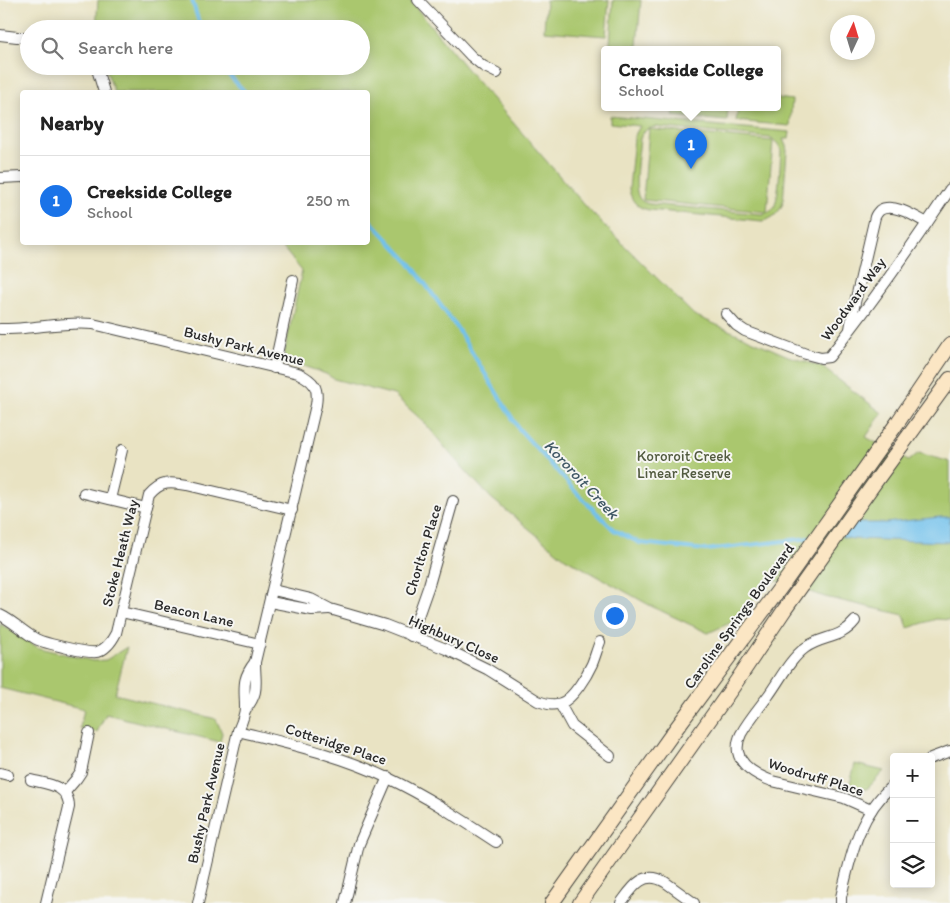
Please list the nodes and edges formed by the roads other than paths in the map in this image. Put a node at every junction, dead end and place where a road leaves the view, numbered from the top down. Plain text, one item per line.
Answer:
1 (418, 0) edge
2 (0, 35) edge
3 (20, 37) edge
4 (497, 73) dead end
5 (99, 75) edge
6 (103, 90) edge
7 (20, 177) edge
8 (0, 178) edge
9 (950, 189) edge
10 (927, 223) junction
11 (293, 280) dead end
12 (726, 314) dead end
13 (0, 329) edge
14 (850, 330) junction
15 (950, 346) edge
16 (274, 368) junction
17 (950, 379) edge
18 (122, 450) dead end
19 (84, 492) dead end
20 (110, 500) junction
21 (453, 501) dead end
22 (146, 508) junction
23 (292, 510) junction
24 (273, 590) junction
25 (270, 602) junction
26 (330, 609) junction
27 (121, 612) junction
28 (0, 615) edge
29 (855, 621) dead end
30 (411, 636) junction
31 (600, 642) dead end
32 (260, 644) junction
33 (560, 704) junction
34 (238, 731) junction
35 (89, 733) dead end
36 (950, 751) edge
37 (610, 756) dead end
38 (935, 757) edge
39 (388, 778) junction
40 (31, 780) dead end
41 (890, 787) edge
42 (65, 792) junction
43 (871, 810) junction
44 (496, 842) dead end
45 (840, 901) edge
46 (46, 903) edge
47 (198, 903) edge
48 (344, 903) edge
49 (552, 903) edge
50 (580, 903) edge
51 (621, 903) edge
52 (694, 903) edge

1 - 4 street
2 - 3 street
5 - 6 street
7 - 8 street
9 - 10 street, Woodward Way
10 - 14 street, Woodward Way
10 - 14 street
11 - 16 street
12 - 14 street, Woodward Way
13 - 16 street, Bushy Park Avenue
15 - 49 main road, Caroline Springs Boulevard
16 - 23 street, Bushy Park Avenue
17 - 50 main road
18 - 20 street
19 - 20 street
20 - 22 street
21 - 30 street, Chorlton Place
22 - 23 street, Stoke Heath Way
22 - 27 street, Stoke Heath Way
23 - 24 street, Bushy Park Avenue
24 - 25 street, Bushy Park Avenue
24 - 26 street, Highbury Close
25 - 26 street, Highbury Close
25 - 32 street, Bushy Park Avenue
26 - 30 street, Highbury Close
27 - 28 street, Stoke Heath Way
27 - 32 street, Beacon Lane
29 - 43 street, Woodruff Place
30 - 33 street, Highbury Close
31 - 33 street
32 - 34 street, Bushy Park Avenue
33 - 37 street
34 - 39 street, Cotteridge Place
34 - 47 street, Bushy Park Avenue
35 - 42 street
36 - 38 street
39 - 44 street, Cotteridge Place
39 - 48 street
40 - 42 street
41 - 43 street
42 - 46 street
43 - 45 street
51 - 52 street

